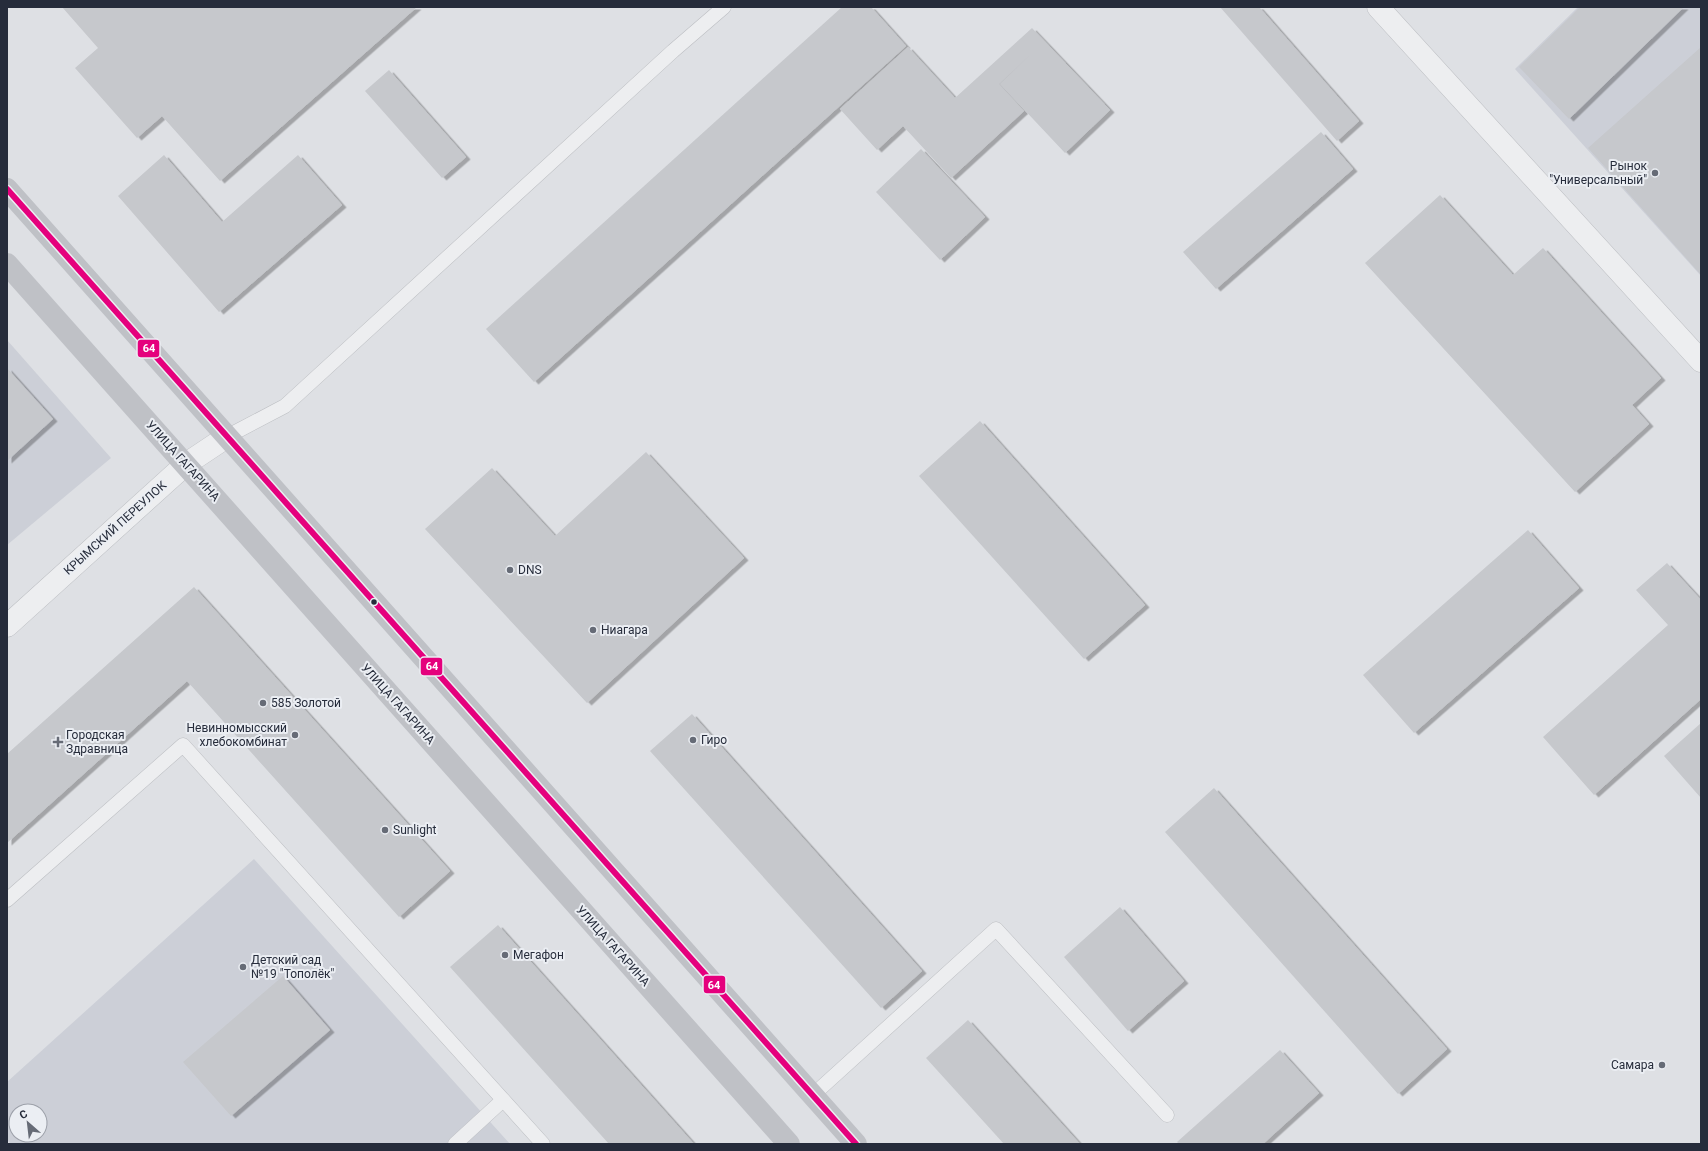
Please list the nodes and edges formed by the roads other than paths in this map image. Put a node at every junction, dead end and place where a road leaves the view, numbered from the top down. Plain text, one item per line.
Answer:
1 (724, 7) edge
2 (1378, 7) edge
3 (7, 189) edge
4 (7, 264) edge
5 (1701, 361) edge
6 (228, 436) junction
7 (186, 464) junction
8 (7, 626) edge
9 (7, 900) edge
10 (812, 1095) junction
11 (503, 1100) junction
12 (1167, 1115) dead end
13 (455, 1144) edge
14 (543, 1144) edge
15 (789, 1144) edge
16 (856, 1144) edge

1 - 6 lane
2 - 5 street
3 - 6 main road
4 - 7 main road, УЛИЦА ГАГАРИНА
6 - 7 street, КРЫМСКИЙ ПЕРЕУЛОК
6 - 10 main road
7 - 8 street, КРЫМСКИЙ ПЕРЕУЛОК
7 - 15 main road, УЛИЦА ГАГАРИНА
9 - 11 lane
10 - 12 lane
10 - 16 main road
11 - 13 lane
11 - 14 lane

